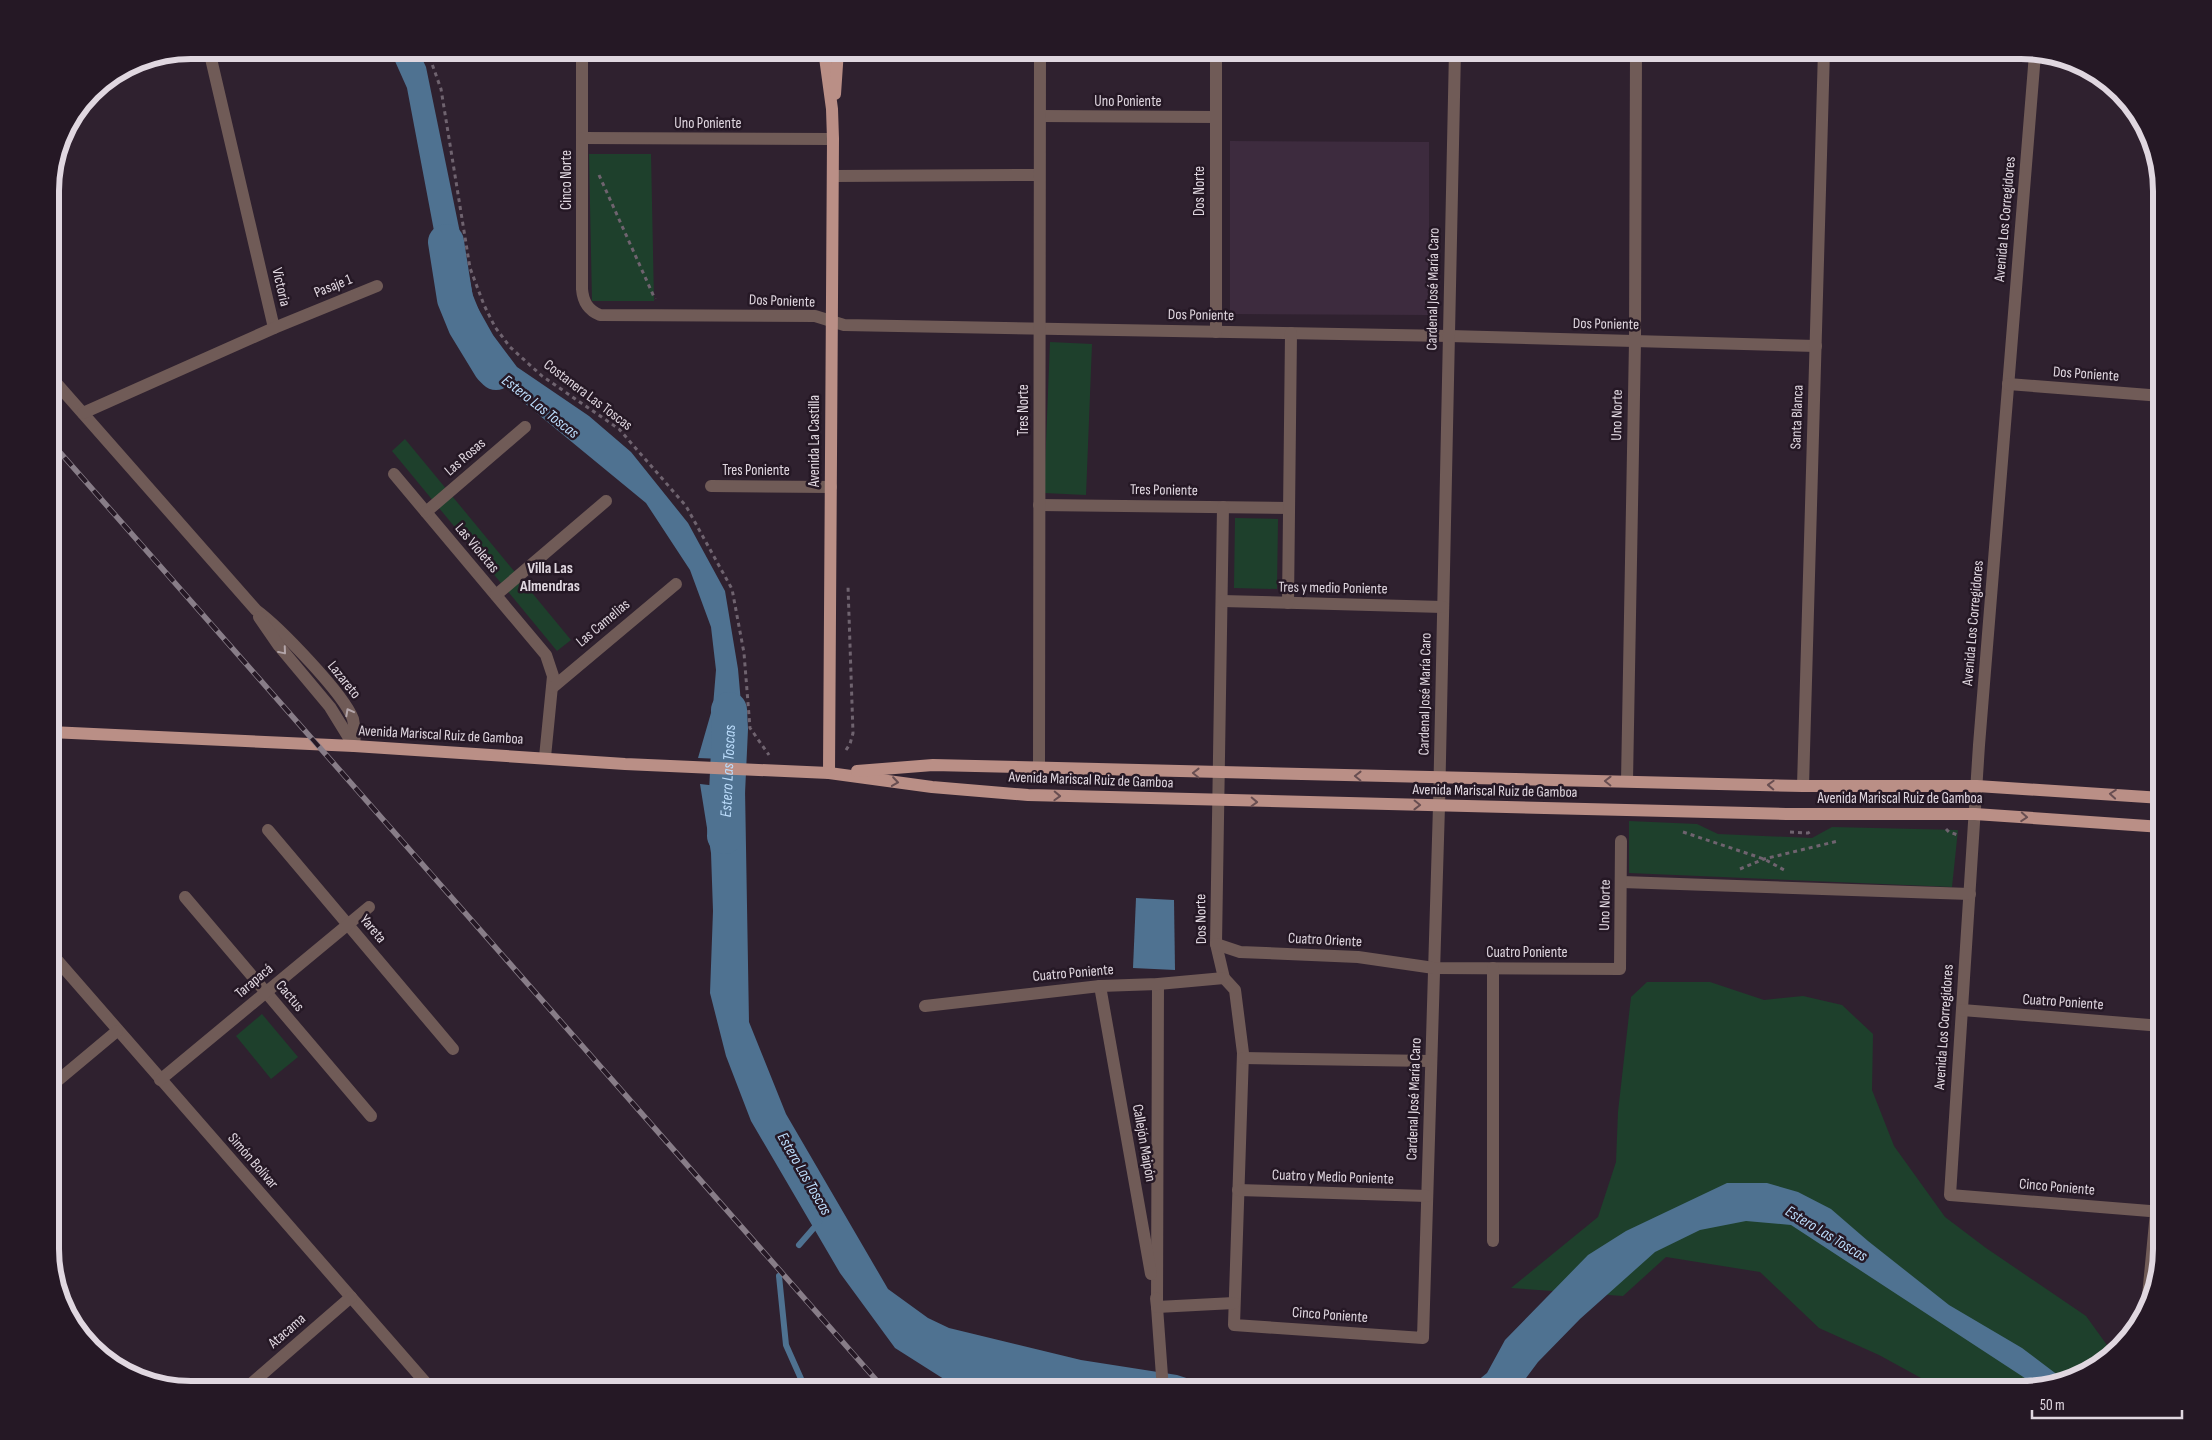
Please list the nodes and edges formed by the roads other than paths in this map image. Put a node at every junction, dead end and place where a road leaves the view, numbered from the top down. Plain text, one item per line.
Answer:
1 (211, 59) edge
2 (582, 59) edge
3 (825, 59) edge
4 (837, 59) edge
5 (1040, 59) edge
6 (1216, 59) edge
7 (1455, 59) edge
8 (1636, 59) edge
9 (1824, 59) edge
10 (2038, 60) edge
11 (832, 109) junction
12 (1040, 116) junction
13 (1216, 117) junction
14 (582, 138) junction
15 (833, 139) junction
16 (1039, 175) junction
17 (832, 176) junction
18 (377, 286) dead end
19 (588, 308) joint
20 (831, 321) junction
21 (274, 328) junction
22 (1039, 328) junction
23 (1216, 332) junction
24 (1292, 333) junction
25 (1449, 336) junction
26 (1635, 341) junction
27 (1816, 346) junction
28 (2008, 384) junction
29 (59, 386) edge
30 (2153, 395) edge
31 (83, 413) junction
32 (525, 427) dead end
33 (394, 474) dead end
34 (712, 486) dead end
35 (830, 487) junction
36 (606, 501) dead end
37 (1039, 505) junction
38 (1223, 507) junction
39 (1289, 508) junction
40 (426, 512) junction
41 (676, 584) dead end
42 (496, 595) junction
43 (1222, 601) junction
44 (1288, 603) junction
45 (1443, 607) junction
46 (552, 688) junction
47 (59, 732) edge
48 (354, 746) junction
49 (545, 757) junction
50 (1039, 769) junction
51 (829, 773) junction
52 (1219, 773) junction
53 (1440, 778) junction
54 (1627, 781) junction
55 (1803, 786) junction
56 (1977, 786) junction
57 (2153, 797) edge
58 (1218, 800) junction
59 (1439, 806) junction
60 (1975, 814) junction
61 (2153, 826) edge
62 (268, 830) dead end
63 (1621, 841) dead end
64 (1622, 882) junction
65 (1970, 894) junction
66 (185, 897) dead end
67 (369, 907) dead end
68 (348, 924) junction
69 (1216, 944) junction
70 (59, 963) edge
71 (1434, 968) junction
72 (1493, 968) junction
73 (1620, 969) joint
74 (1224, 978) junction
75 (1158, 984) junction
76 (1100, 986) junction
77 (266, 992) junction
78 (925, 1006) dead end
79 (1962, 1010) junction
80 (2153, 1025) edge
81 (117, 1031) junction
82 (452, 1048) dead end
83 (1243, 1058) junction
84 (1431, 1061) junction
85 (59, 1079) edge
86 (160, 1080) junction
87 (371, 1116) dead end
88 (1238, 1190) junction
89 (1950, 1195) joint
90 (1427, 1196) junction
91 (2153, 1212) edge
92 (1493, 1241) dead end
93 (351, 1297) junction
94 (1234, 1303) junction
95 (1157, 1307) junction
96 (1234, 1325) joint
97 (1423, 1338) joint
98 (254, 1381) edge
99 (424, 1381) edge
100 (1162, 1381) edge

1 - 21 street, Victoria
2 - 14 street, Cinco Norte
3 - 11 main road, Avenida La Castilla
4 - 11 main road, Avenida La Castilla
5 - 12 street, Tres Norte
6 - 13 street, Dos Norte
7 - 25 street, Cardenal José María Caro
8 - 26 street, Uno Norte
9 - 27 street, Santa Blanca
10 - 28 street, Avenida Los Corregidores
11 - 15 main road, Avenida La Castilla
12 - 13 street, Uno Poniente
12 - 16 street, Tres Norte
13 - 23 street, Dos Norte
14 - 15 street, Uno Poniente
14 - 19 street, Cinco Norte
15 - 17 main road, Avenida La Castilla
16 - 17 street
16 - 22 street, Tres Norte
17 - 20 main road, Avenida La Castilla
18 - 21 street, Pasaje 1
19 - 20 street, Dos Poniente
20 - 22 street, Dos Poniente
20 - 35 main road, Avenida La Castilla
21 - 31 street, Victoria
22 - 23 street, Dos Poniente
22 - 37 street, Tres Norte
23 - 24 street, Dos Poniente
24 - 25 street, Dos Poniente
24 - 39 street
25 - 26 street, Dos Poniente
25 - 45 street, Cardenal José María Caro
26 - 27 street, Dos Poniente
26 - 54 street, Uno Norte
27 - 55 street, Santa Blanca
28 - 30 street, Dos Poniente
28 - 56 street, Avenida Los Corregidores
29 - 31 street, Lazareto
31 - 48 street, Lazareto
32 - 40 street, Las Rosas
33 - 40 street, Las Violetas
34 - 35 street, Tres Poniente
35 - 51 main road, Avenida La Castilla
36 - 42 street
37 - 38 street, Tres Poniente
37 - 50 street, Tres Norte
38 - 39 street, Tres Poniente
38 - 43 street, Dos Norte
39 - 44 street
40 - 42 street, Las Violetas
41 - 46 street, Las Camelias
42 - 46 street, Las Violetas
43 - 44 street, Tres y medio Poniente
43 - 52 street, Dos Norte
44 - 45 street, Tres y medio Poniente
45 - 53 street, Cardenal José María Caro
46 - 49 street, Las Violetas
47 - 48 main road, Avenida Mariscal Ruiz de Gamboa
48 - 49 main road, Avenida Mariscal Ruiz de Gamboa
49 - 51 main road, Avenida Mariscal Ruiz de Gamboa
50 - 51 main road, Avenida Mariscal Ruiz de Gamboa
52 -> 50 main road, Avenida Mariscal Ruiz de Gamboa
51 -> 58 main road, Avenida Mariscal Ruiz de Gamboa
53 -> 52 main road, Avenida Mariscal Ruiz de Gamboa
52 - 58 street, Dos Norte
54 -> 53 main road, Avenida Mariscal Ruiz de Gamboa
53 - 59 street, Cardenal José María Caro
55 -> 54 main road, Avenida Mariscal Ruiz de Gamboa
55 - 56 main road, Avenida Mariscal Ruiz de Gamboa
57 -> 56 main road, Avenida Mariscal Ruiz de Gamboa
56 - 60 street, Avenida Los Corregidores
58 -> 59 main road, Avenida Mariscal Ruiz de Gamboa
58 - 69 street, Dos Norte
59 - 60 main road, Avenida Mariscal Ruiz de Gamboa
59 - 71 street, Cardenal José María Caro
60 -> 61 main road, Avenida Mariscal Ruiz de Gamboa
60 - 65 street, Avenida Los Corregidores
62 - 68 street, Yareta
63 - 64 street, Uno Norte
64 - 65 street
64 - 73 street, Uno Norte
65 - 79 street, Avenida Los Corregidores
66 - 77 street, Cactus
67 - 68 street, Tarapacá
68 - 77 street, Tarapacá
68 - 82 street, Yareta
69 - 71 street, Cuatro Oriente
69 - 74 street, Dos Norte
70 - 81 street, Simón Bolívar
71 - 72 street, Cuatro Poniente
71 - 84 street, Cardenal José María Caro
72 - 73 street, Cuatro Poniente
72 - 92 street
74 - 75 street, Cuatro Poniente
74 - 83 street, Dos Norte
75 - 76 street, Cuatro Poniente
75 - 95 street, Callejón Maipón
76 - 78 street, Cuatro Poniente
76 - 95 street, Callejón Maipón
77 - 86 street, Tarapacá
77 - 87 street, Cactus
79 - 80 street, Cuatro Poniente
79 - 89 street, Avenida Los Corregidores
81 - 85 street
81 - 86 street, Simón Bolívar
83 - 84 street
83 - 88 street, Dos Norte
84 - 90 street, Cardenal José María Caro
86 - 93 street, Simón Bolívar
88 - 90 street, Cuatro y Medio Poniente
88 - 94 street, Dos Norte
89 - 91 street, Cinco Poniente
90 - 97 street, Cardenal José María Caro
93 - 98 street, Atacama
93 - 99 street, Simón Bolívar
94 - 95 street
94 - 96 street, Dos Norte
95 - 100 street, Callejón Maipón
96 - 97 street, Cinco Poniente

